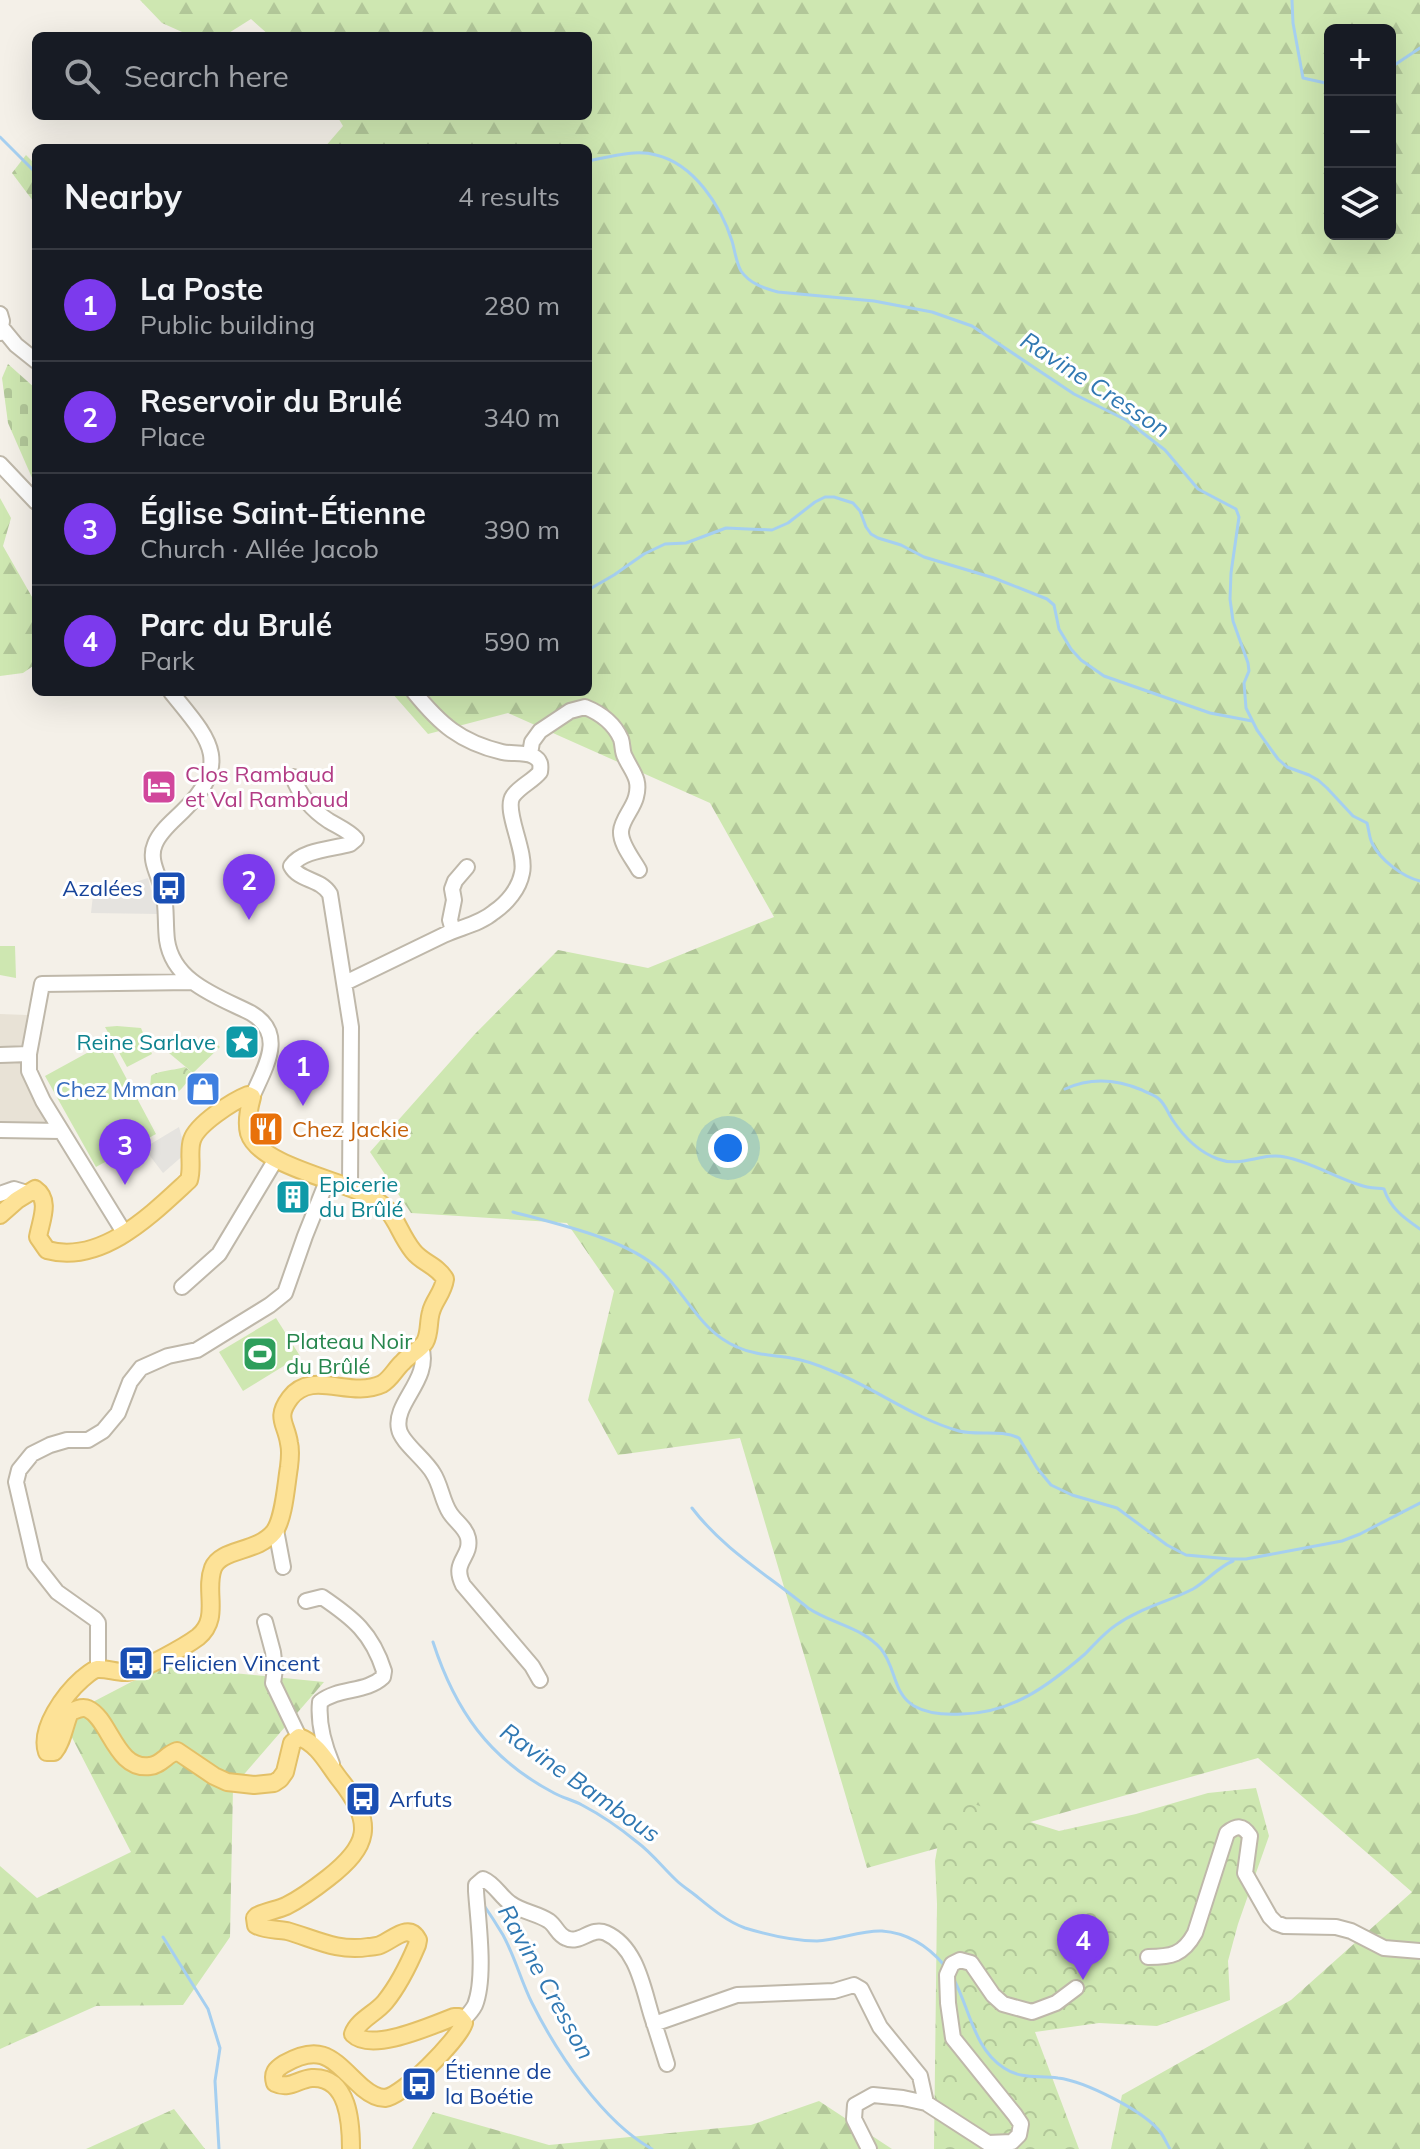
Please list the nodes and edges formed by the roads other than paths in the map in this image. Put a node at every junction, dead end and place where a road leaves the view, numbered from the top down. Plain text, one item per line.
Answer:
1 (1, 325) edge
2 (32, 358) edge
3 (0, 464) edge
4 (32, 498) edge
5 (174, 696) edge
6 (417, 696) edge
7 (530, 754) junction
8 (293, 777) dead end
9 (467, 867) dead end
10 (639, 870) dead end
11 (453, 931) junction
12 (192, 982) junction
13 (345, 983) junction
14 (29, 1054) junction
15 (0, 1055) edge
16 (252, 1097) junction
17 (0, 1130) edge
18 (61, 1131) junction
19 (276, 1159) junction
20 (327, 1181) junction
21 (350, 1188) junction
22 (27, 1193) junction
23 (0, 1194) edge
24 (0, 1215) edge
25 (125, 1234) junction
26 (182, 1287) dead end
27 (421, 1347) junction
28 (276, 1530) junction
29 (283, 1567) dead end
30 (306, 1601) dead end
31 (265, 1622) dead end
32 (98, 1669) junction
33 (540, 1680) dead end
34 (299, 1737) junction
35 (336, 1775) junction
36 (1420, 1951) edge
37 (1148, 1957) dead end
38 (1076, 1988) dead end
39 (463, 2020) junction
40 (654, 2024) junction
41 (667, 2064) dead end
42 (926, 2103) junction
43 (351, 2149) edge
44 (869, 2149) edge

1 - 2 street
3 - 4 street
5 - 12 street
6 - 7 street
7 - 10 street
7 - 11 street
8 - 13 street
9 - 11 street
11 - 13 street
12 - 14 street
12 - 16 street
13 - 21 street
14 - 15 street
14 - 18 street
16 - 19 main road
16 - 25 main road
17 - 18 street
18 - 25 street
19 - 20 main road
19 - 26 street
20 - 21 main road
20 - 32 street
21 - 27 main road
22 - 23 street
22 - 24 main road
22 - 25 main road
27 - 28 main road
27 - 33 street
28 - 29 street
28 - 32 main road
30 - 35 street
31 - 34 street
32 - 34 main road
34 - 35 main road
35 - 39 main road
36 - 37 street
38 - 42 street
39 - 40 street
39 - 43 main road
40 - 41 street
40 - 42 street
42 - 44 street

